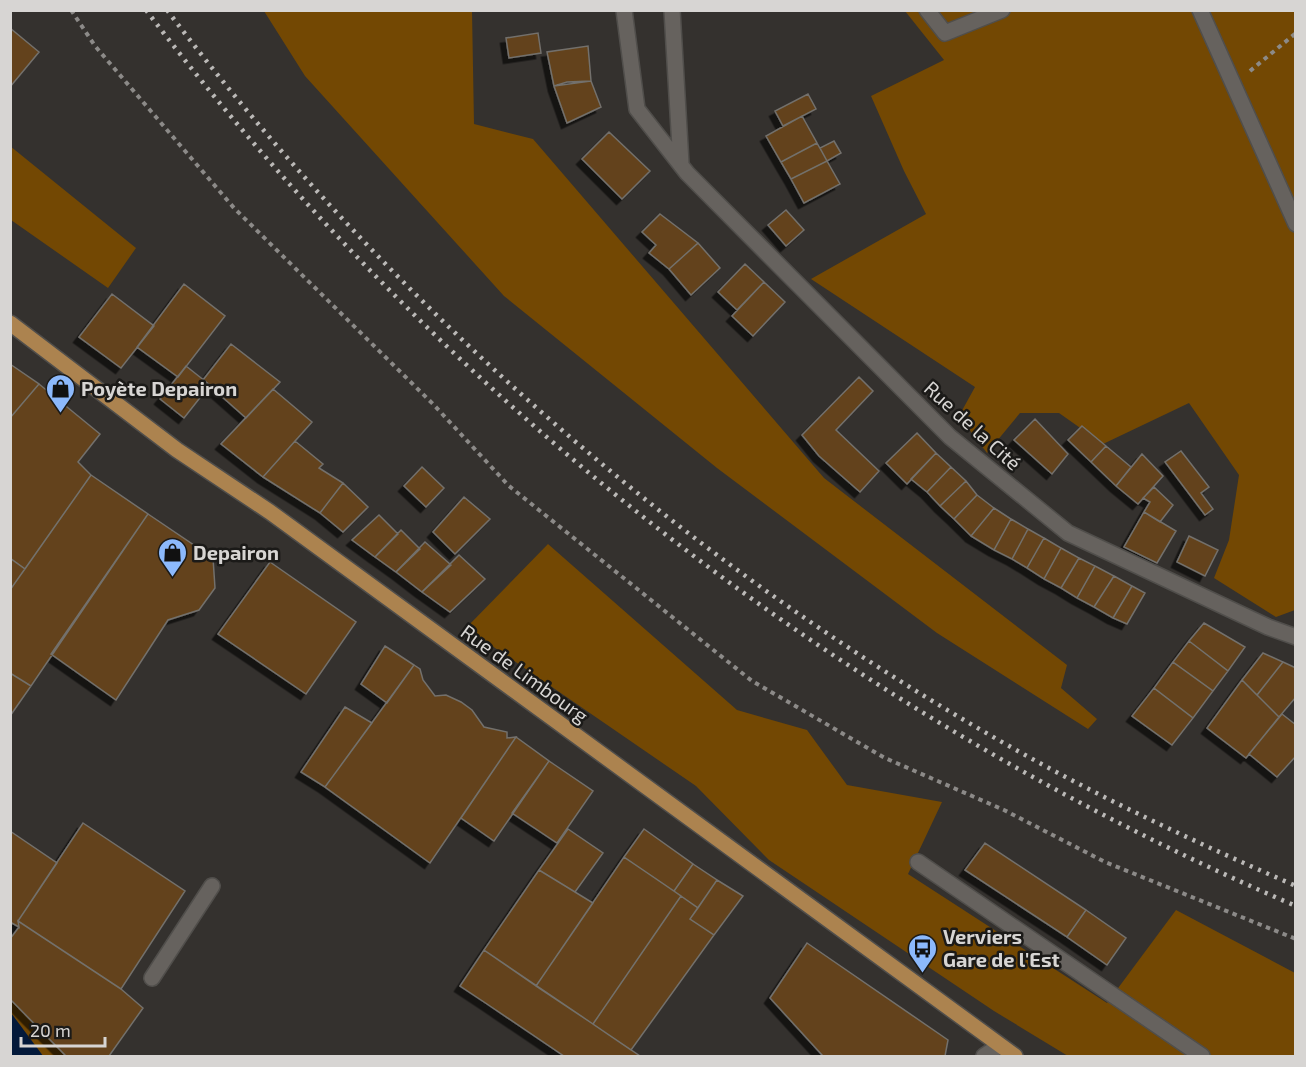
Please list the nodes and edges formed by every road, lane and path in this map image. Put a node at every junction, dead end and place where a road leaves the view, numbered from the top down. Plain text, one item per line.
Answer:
1 (71, 10) edge
2 (624, 10) edge
3 (672, 10) edge
4 (927, 10) edge
5 (1002, 10) edge
6 (1200, 10) edge
7 (1296, 33) edge
8 (1233, 85) junction
9 (681, 164) junction
10 (1296, 224) edge
11 (10, 323) edge
12 (1296, 637) edge
13 (918, 862) dead end
14 (212, 886) dead end
15 (1296, 939) edge
16 (152, 978) dead end
17 (999, 1046) junction
18 (984, 1056) edge
19 (1015, 1056) edge
20 (1202, 1056) edge

1 - 15 path
2 - 9 street, Rue de la Cité
3 - 9 street
4 - 5 street
6 - 8 street
7 - 8 path
8 - 10 street
9 - 12 street, Rue de la Cité
11 - 17 main road, Rue de Limbourg
13 - 20 street
14 - 16 street
17 - 18 street
17 - 19 main road, Rue de Limbourg

